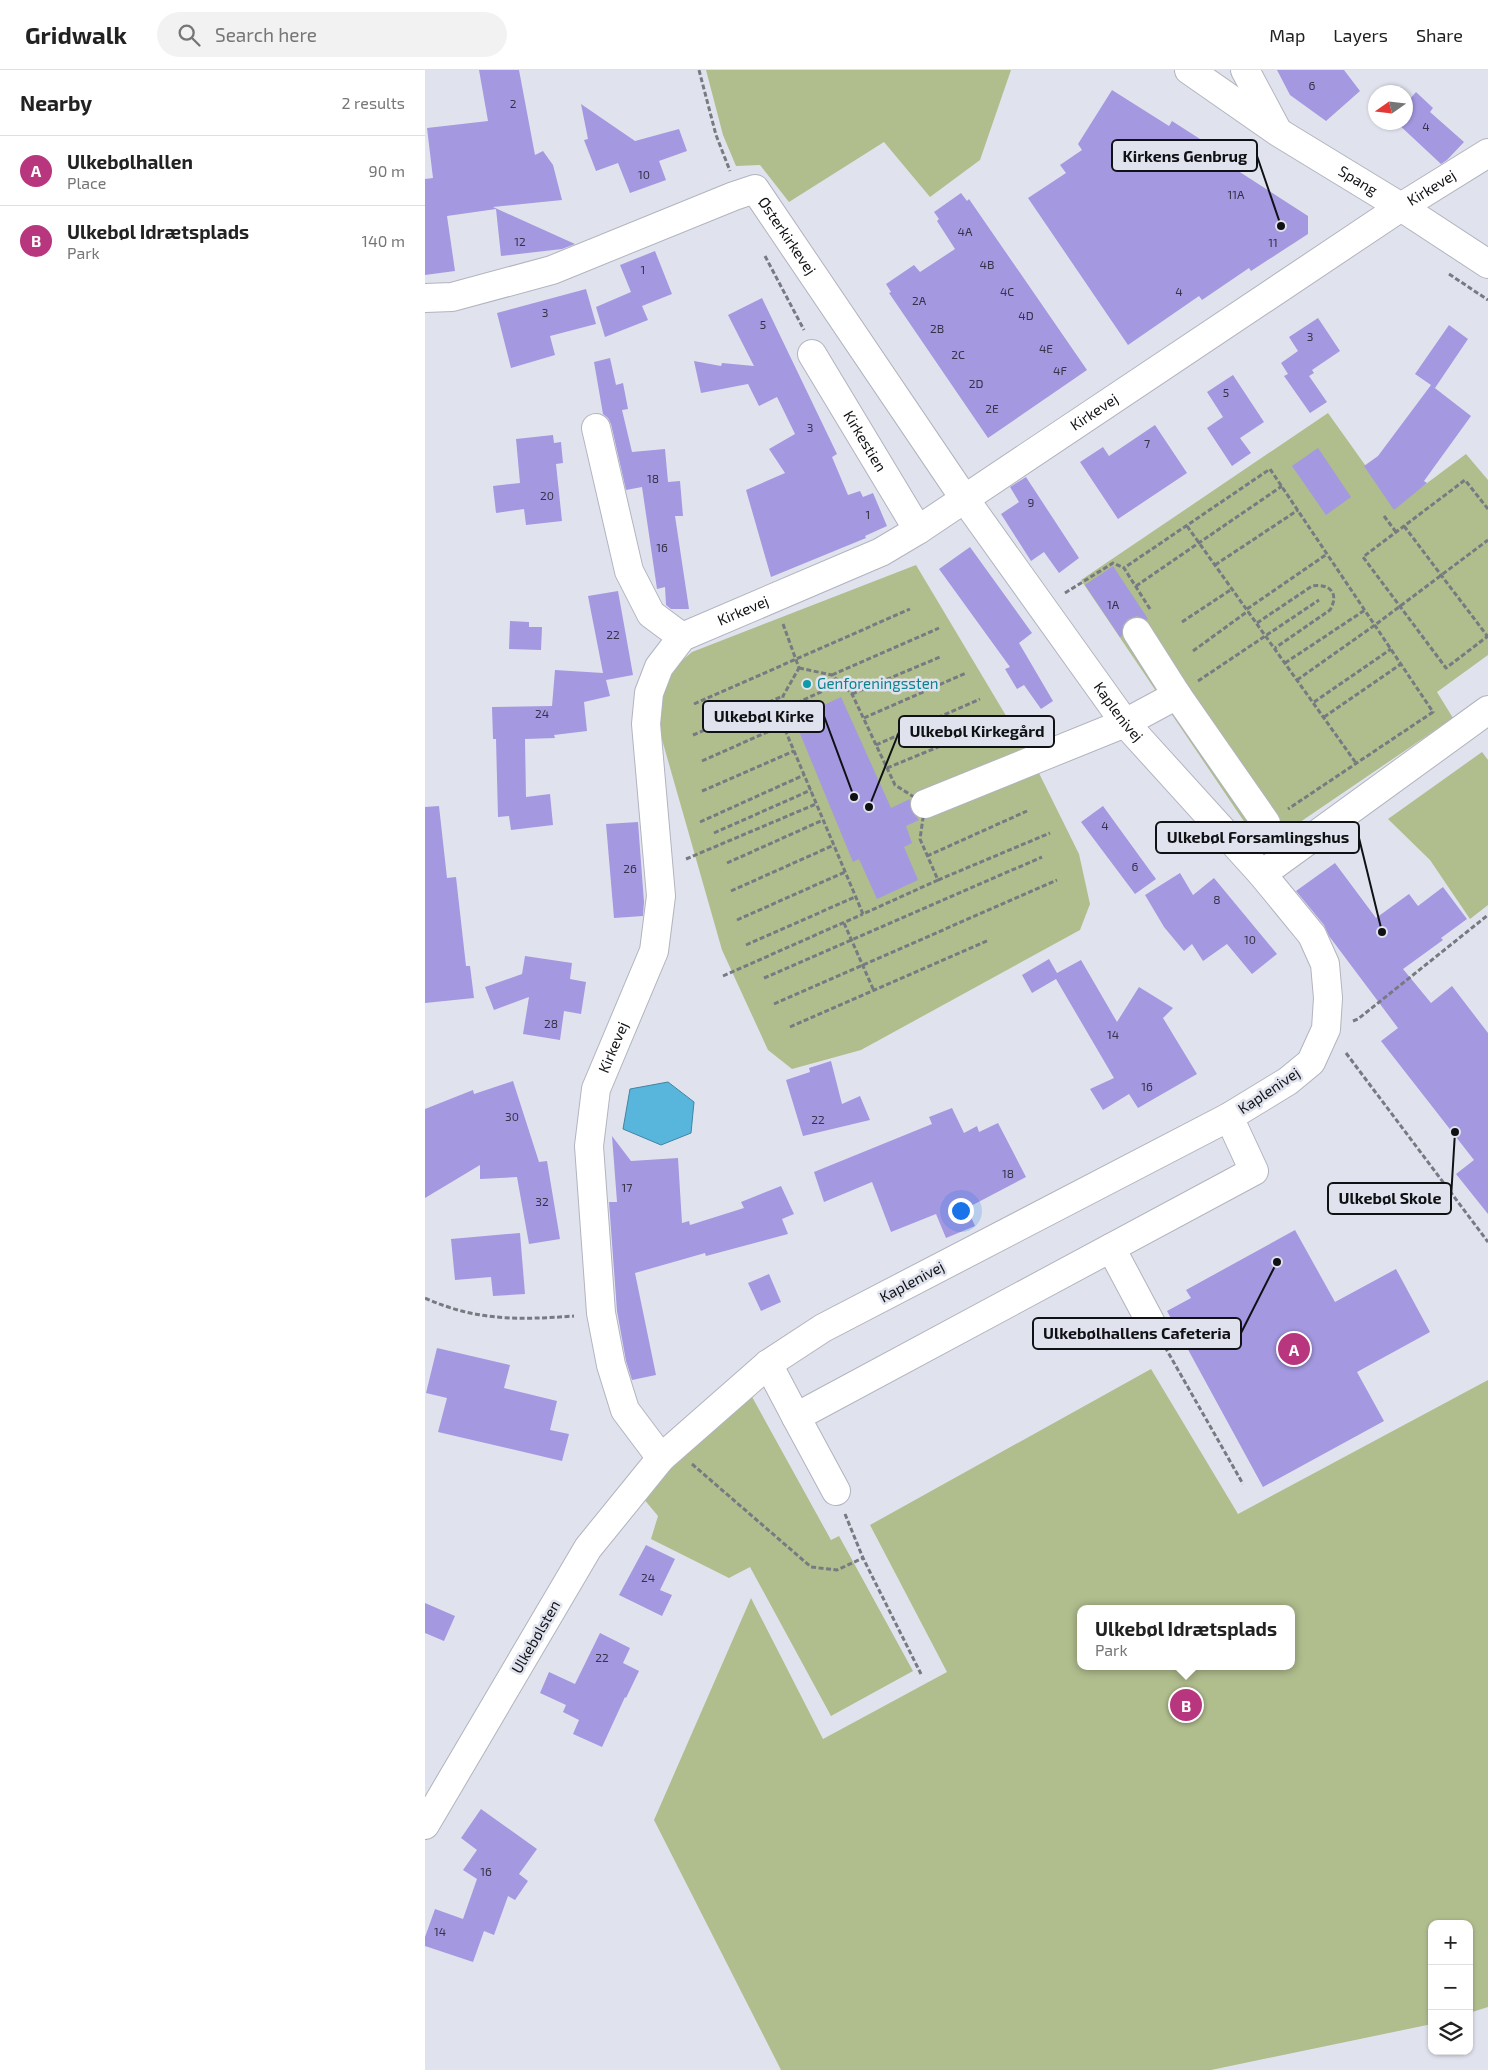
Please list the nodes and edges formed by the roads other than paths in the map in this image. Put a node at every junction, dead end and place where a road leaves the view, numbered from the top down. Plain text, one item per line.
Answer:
1 (1189, 70) edge
2 (1245, 70) edge
3 (1278, 132) junction
4 (1488, 153) edge
5 (1401, 207) junction
6 (1488, 264) edge
7 (425, 298) edge
8 (813, 354) dead end
9 (596, 428) dead end
10 (965, 498) junction
11 (919, 530) junction
12 (1137, 632) road end
13 (682, 637) junction
14 (1177, 695) junction
15 (1488, 710) edge
16 (1125, 723) junction
17 (925, 804) road end
18 (1266, 824) road end
19 (1262, 874) junction
20 (1229, 1117) junction
21 (1111, 1248) junction
22 (1152, 1325) road end
23 (769, 1364) junction
24 (796, 1417) junction
25 (667, 1453) junction
26 (836, 1491) road end
27 (425, 1825) edge

1 - 3 street, Spang
2 - 3 street
3 - 5 street, Spang
4 - 5 street, Kirkevej
5 - 6 street, Spang
5 - 10 street, Kirkevej
7 - 10 street, Østerkirkevej
8 - 11 street, Kirkestien
9 - 13 street
10 - 11 street, Kirkevej
10 - 16 street, Kaplenivej
11 - 13 street, Kirkevej
12 - 14 street
13 - 25 street, Kirkevej
14 - 16 street
14 - 18 street
15 - 19 street
16 - 17 street
16 - 19 street, Kaplenivej
19 - 20 street, Kaplenivej
20 - 21 street
20 - 23 street, Kaplenivej
21 - 22 street
21 - 24 street
23 - 24 street
23 - 25 street, Kaplenivej
24 - 26 street
25 - 27 street, Ulkebølsten

